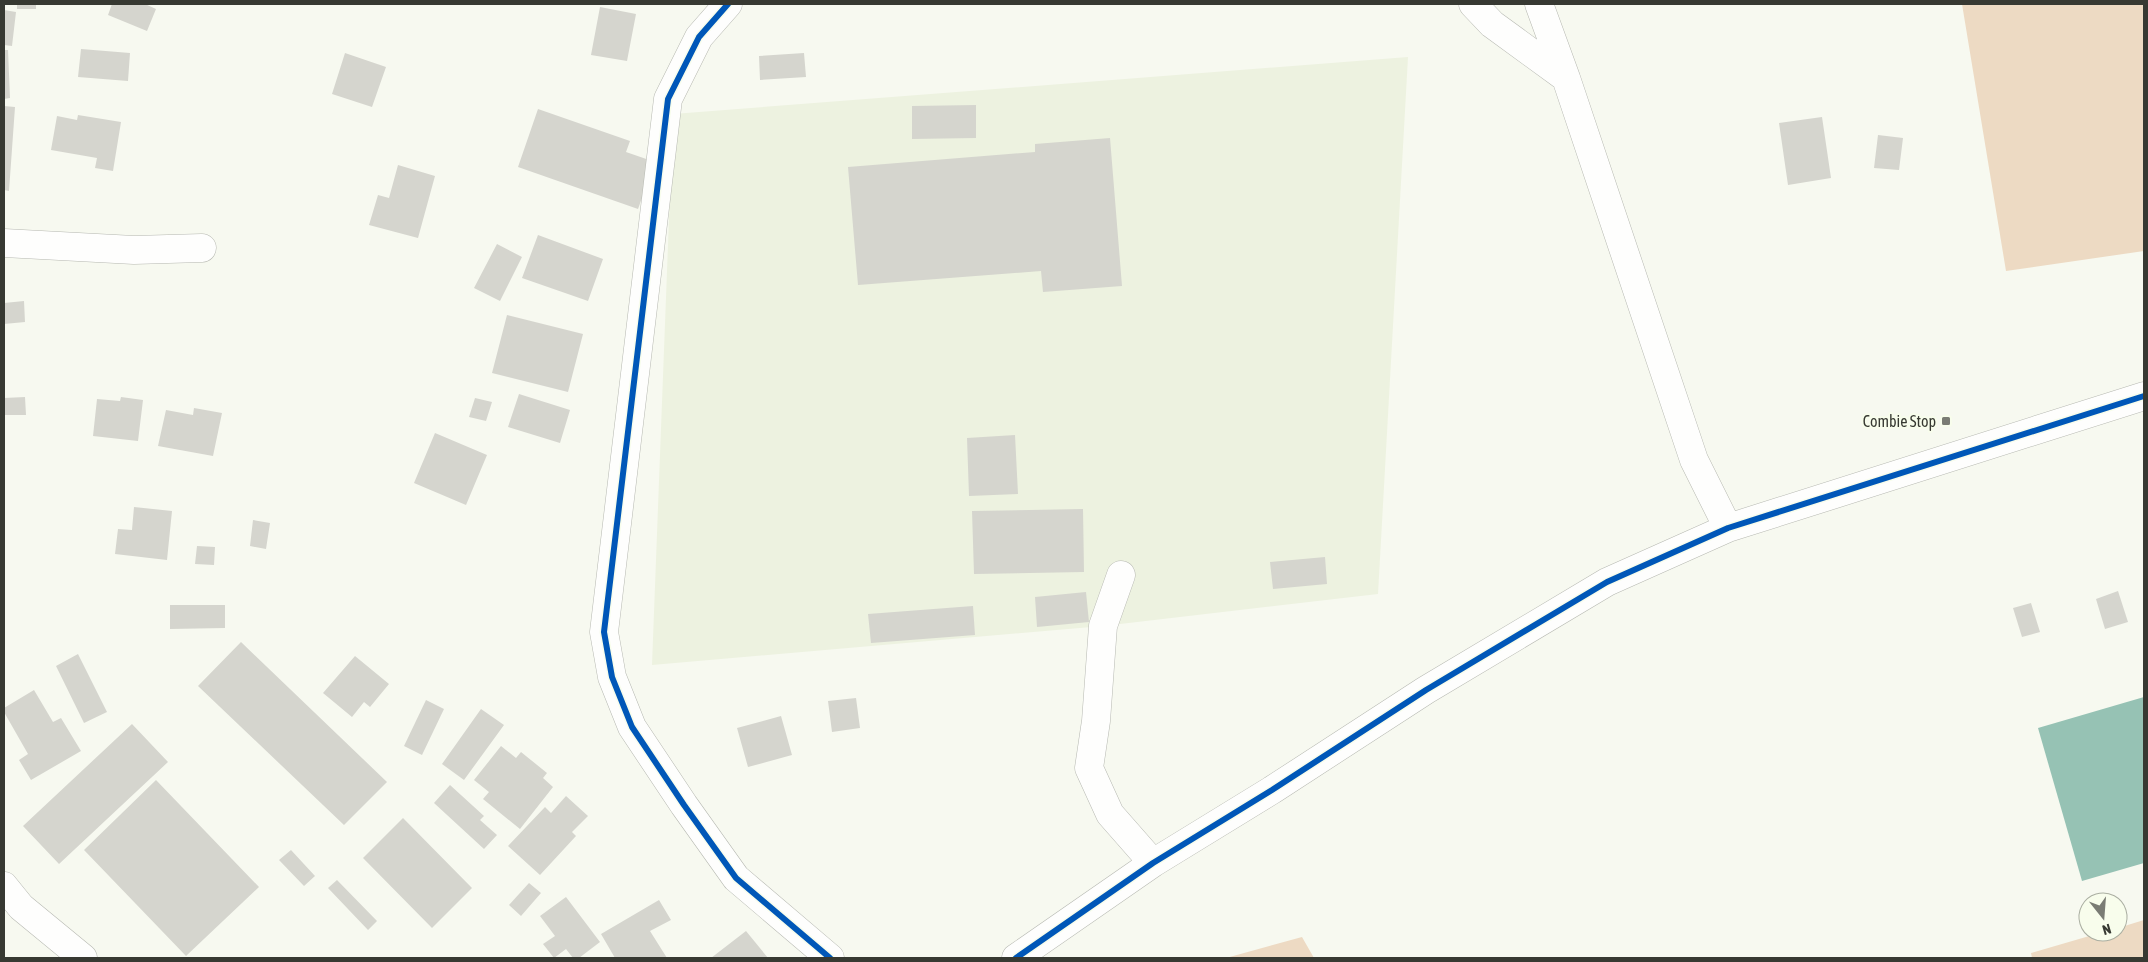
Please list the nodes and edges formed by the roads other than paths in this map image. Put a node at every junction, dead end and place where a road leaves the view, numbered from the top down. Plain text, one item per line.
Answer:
1 (728, 4) edge
2 (1472, 4) edge
3 (1539, 4) edge
4 (1566, 78) junction
5 (4, 243) edge
6 (202, 248) dead end
7 (2144, 396) edge
8 (1728, 528) junction
9 (1121, 575) dead end
10 (1153, 863) junction
11 (4, 886) edge
12 (83, 958) edge
13 (830, 958) edge
14 (1016, 958) edge

1 - 13 street
2 - 4 street
3 - 4 street
4 - 8 street
5 - 6 street
7 - 8 street
8 - 10 street
9 - 10 street
10 - 14 street
11 - 12 street

